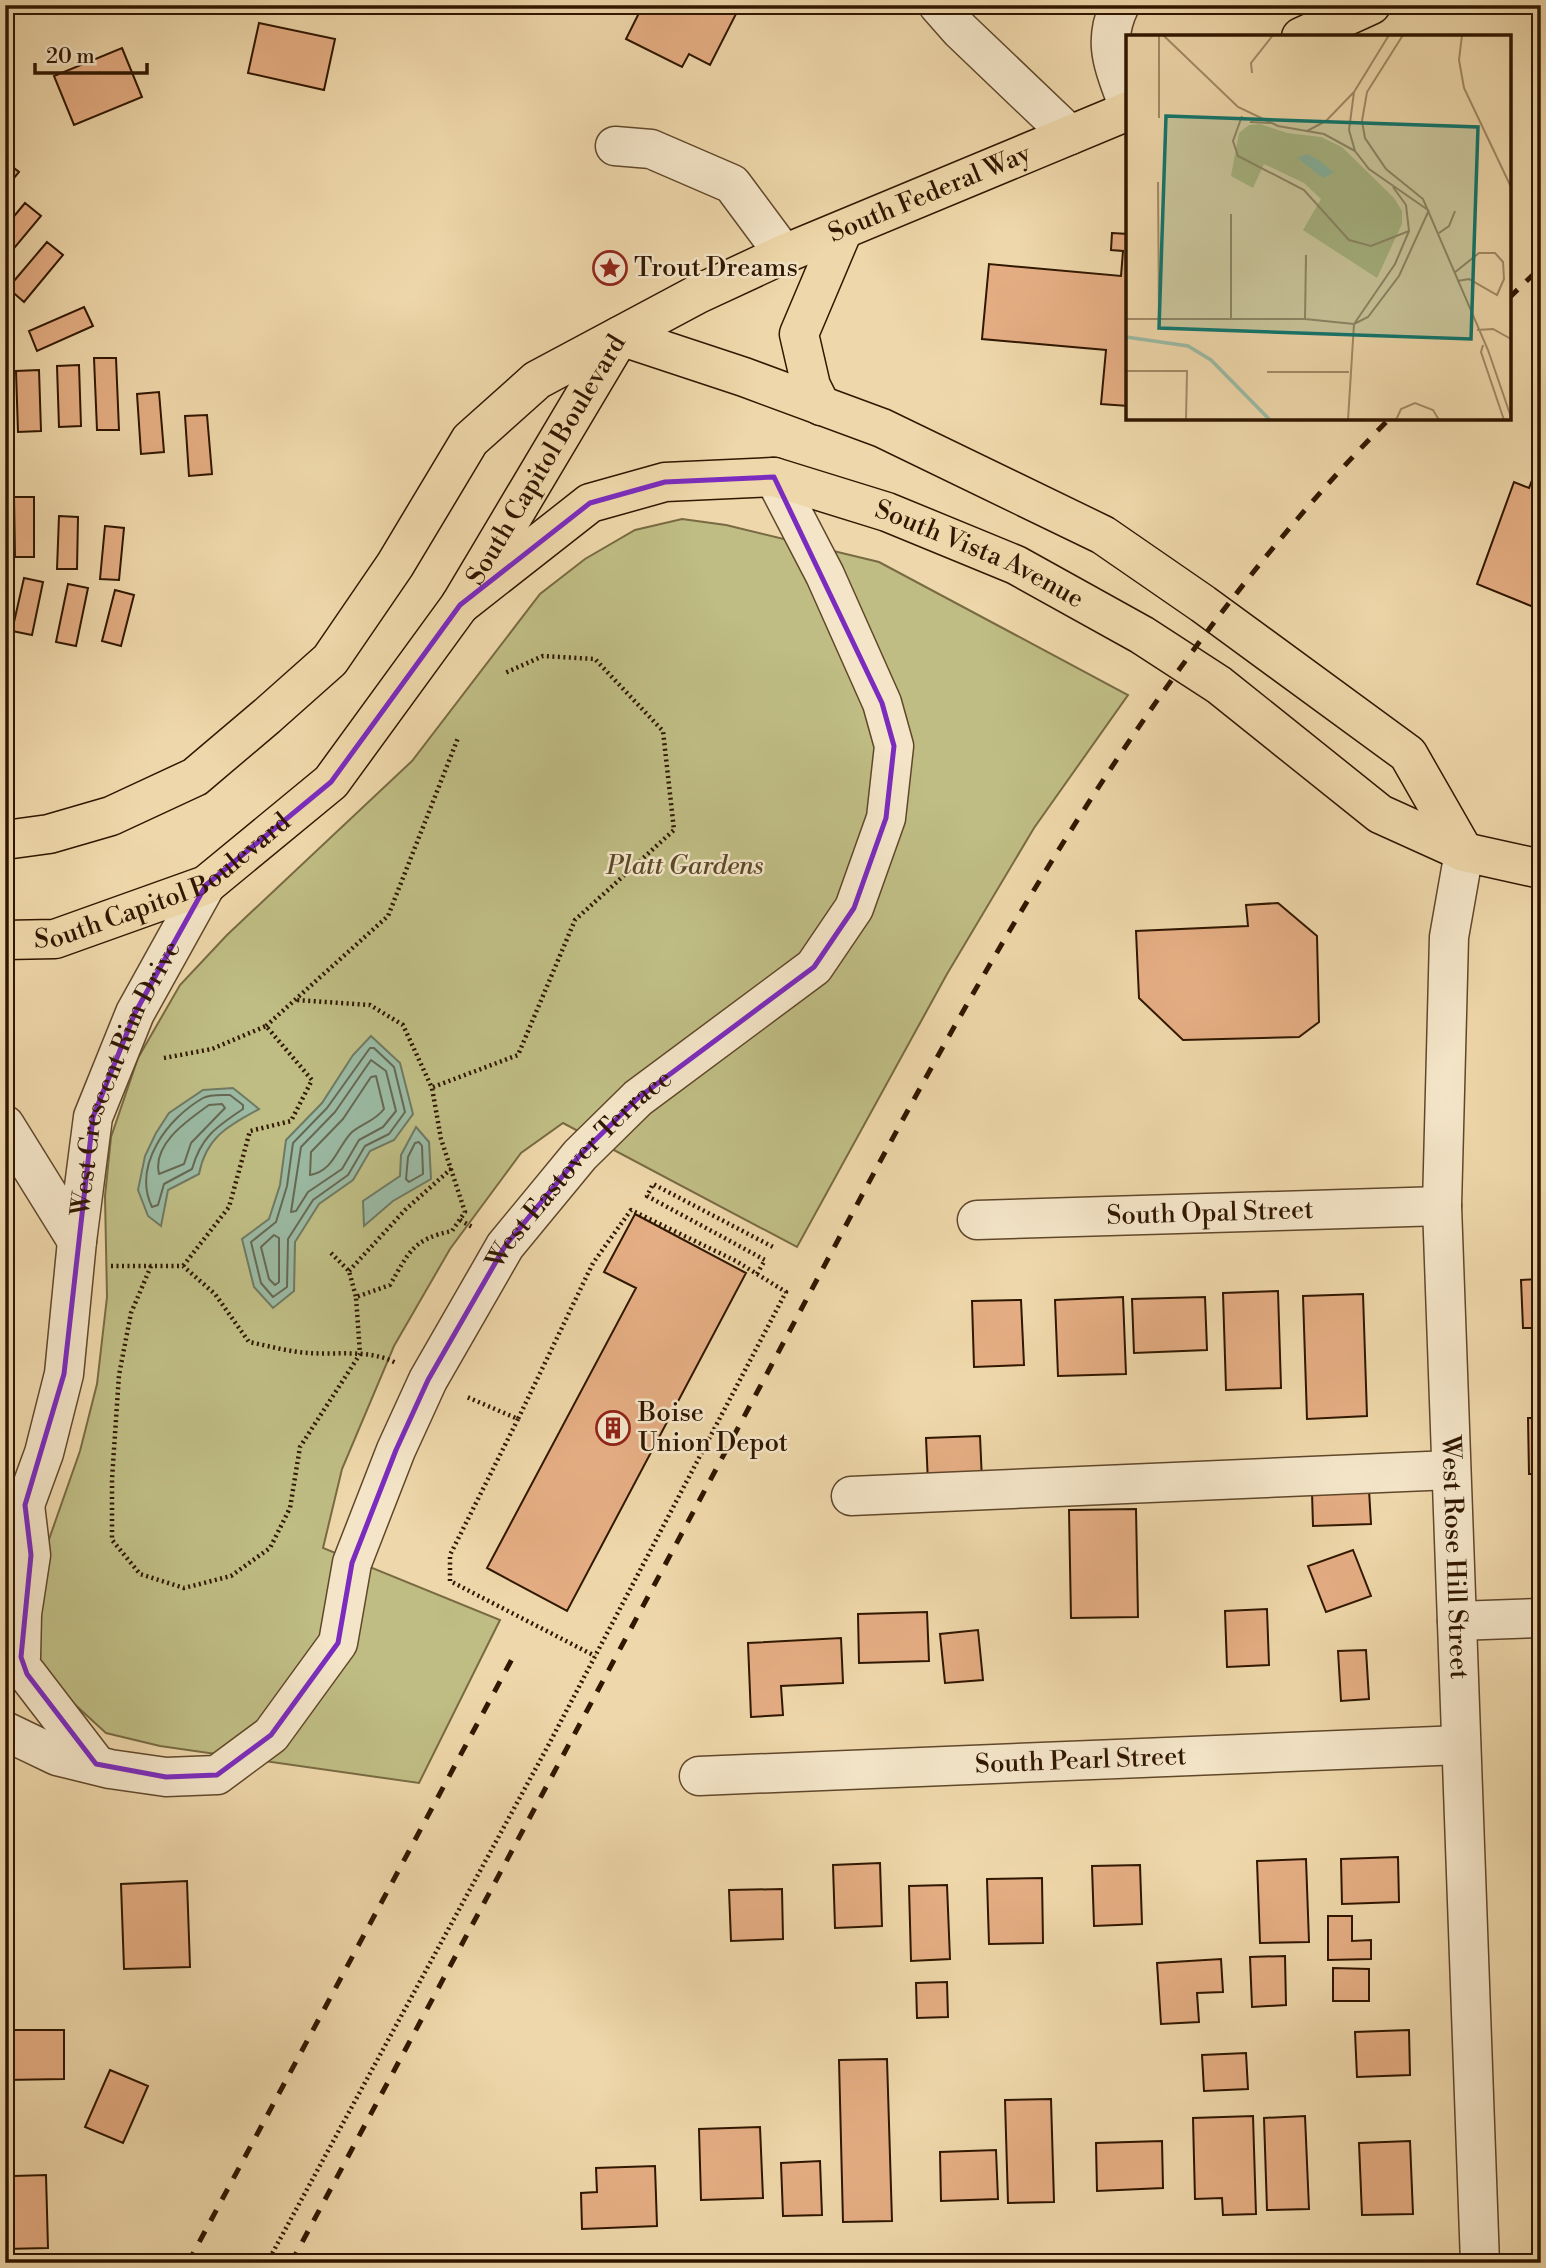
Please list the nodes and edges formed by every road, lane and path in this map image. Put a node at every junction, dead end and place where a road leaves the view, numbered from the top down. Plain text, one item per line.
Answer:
1 (938, 5) edge
2 (1120, 5) edge
3 (1351, 21) edge
4 (1307, 35) edge
5 (1126, 100) edge
6 (1126, 112) edge
7 (1070, 135) junction
8 (615, 146) dead end
9 (843, 230) junction
10 (784, 254) junction
11 (620, 336) junction
12 (821, 405) junction
13 (774, 477) junction
14 (460, 606) junction
15 (505, 673) dead end
16 (458, 738) dead end
17 (5, 840) edge
18 (1464, 852) junction
19 (1541, 869) edge
20 (205, 886) junction
21 (5, 940) edge
22 (297, 1000) junction
23 (267, 1026) junction
24 (164, 1058) dead end
25 (432, 1087) junction
26 (5, 1125) edge
27 (452, 1168) junction
28 (1442, 1206) junction
29 (977, 1220) dead end
30 (76, 1241) junction
31 (773, 1247) dead end
32 (331, 1253) dead end
33 (111, 1266) dead end
34 (151, 1266) junction
35 (183, 1266) junction
36 (349, 1272) junction
37 (757, 1274) junction
38 (356, 1297) junction
39 (360, 1354) junction
40 (428, 1380) junction
41 (467, 1397) dead end
42 (518, 1419) junction
43 (1451, 1470) junction
44 (851, 1496) dead end
45 (15, 1516) edge
46 (1541, 1618) edge
47 (1457, 1621) junction
48 (595, 1656) junction
49 (18, 1658) edge
50 (5, 1714) edge
51 (5, 1731) edge
52 (1461, 1745) junction
53 (96, 1764) junction
54 (699, 1776) dead end
55 (267, 2263) edge
56 (1480, 2263) edge

1 - 7 street
2 - 5 street
3 - 4 main road
6 - 7 main road, South Federal Way
7 - 9 main road, South Federal Way
8 - 10 street
9 - 10 main road, South Federal Way
9 - 12 main road
10 - 11 main road, South Federal Way
11 - 12 main road
11 - 14 main road, South Capitol Boulevard
11 - 17 main road, South Capitol Boulevard
12 - 18 main road
13 - 14 main road, South Vista Avenue
13 - 18 main road, South Vista Avenue
13 - 40 street, West Eastover Terrace
14 - 20 main road, South Capitol Boulevard
15 - 25 path
16 - 22 path
18 - 19 main road, South Vista Avenue
18 - 28 street, West Rose Hill Street
20 - 21 main road, South Capitol Boulevard
20 - 30 street, West Crescent Rim Drive
22 - 23 path
22 - 25 path
23 - 24 path
23 - 35 path
25 - 27 path
26 - 30 street, West Crescent Rim Drive
27 - 36 path
27 - 38 path
28 - 29 street, South Opal Street
28 - 43 street, West Rose Hill Street
30 - 45 street, West Crescent Rim Drive
31 - 37 path
32 - 36 path
33 - 34 path
34 - 35 path
34 - 39 path
35 - 39 path
36 - 38 path
37 - 42 path
37 - 48 path
38 - 39 path
39 - 40 path
40 - 53 street, West Eastover Terrace
41 - 42 path
42 - 48 path
43 - 44 street
43 - 47 street, West Rose Hill Street
45 - 49 street, West Crescent Rim Drive
46 - 47 street
47 - 52 street, West Rose Hill Street
48 - 55 path
49 - 50 street, West Crescent Rim Drive
49 - 53 street
51 - 53 street, West Eastover Terrace
52 - 54 street, South Pearl Street
52 - 56 street, West Rose Hill Street

